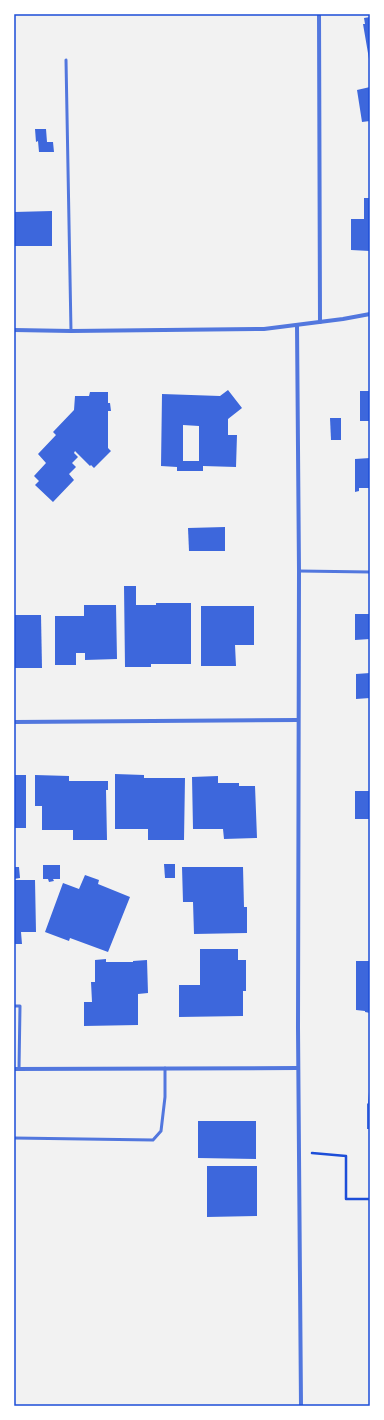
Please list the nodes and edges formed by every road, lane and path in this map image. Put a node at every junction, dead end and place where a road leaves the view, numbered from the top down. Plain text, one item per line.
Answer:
1 (319, 14) edge
2 (66, 60) dead end
3 (370, 314) edge
4 (320, 322) junction
5 (297, 325) junction
6 (14, 330) edge
7 (71, 331) junction
8 (299, 571) junction
9 (370, 572) edge
10 (298, 720) junction
11 (14, 722) edge
12 (14, 1006) edge
13 (165, 1068) junction
14 (298, 1068) junction
15 (14, 1069) edge
16 (19, 1069) junction
17 (14, 1138) edge
18 (299, 1152) junction
19 (370, 1199) edge
20 (301, 1406) edge

1 - 4 street
2 - 7 lane
3 - 4 street
4 - 5 street
5 - 7 street
5 - 8 street
6 - 7 street
8 - 9 lane
8 - 10 street
10 - 11 street
10 - 14 street
12 - 16 lane
13 - 14 street
13 - 16 street
13 - 17 lane
14 - 18 street
15 - 16 street
18 - 19 path
18 - 20 street

